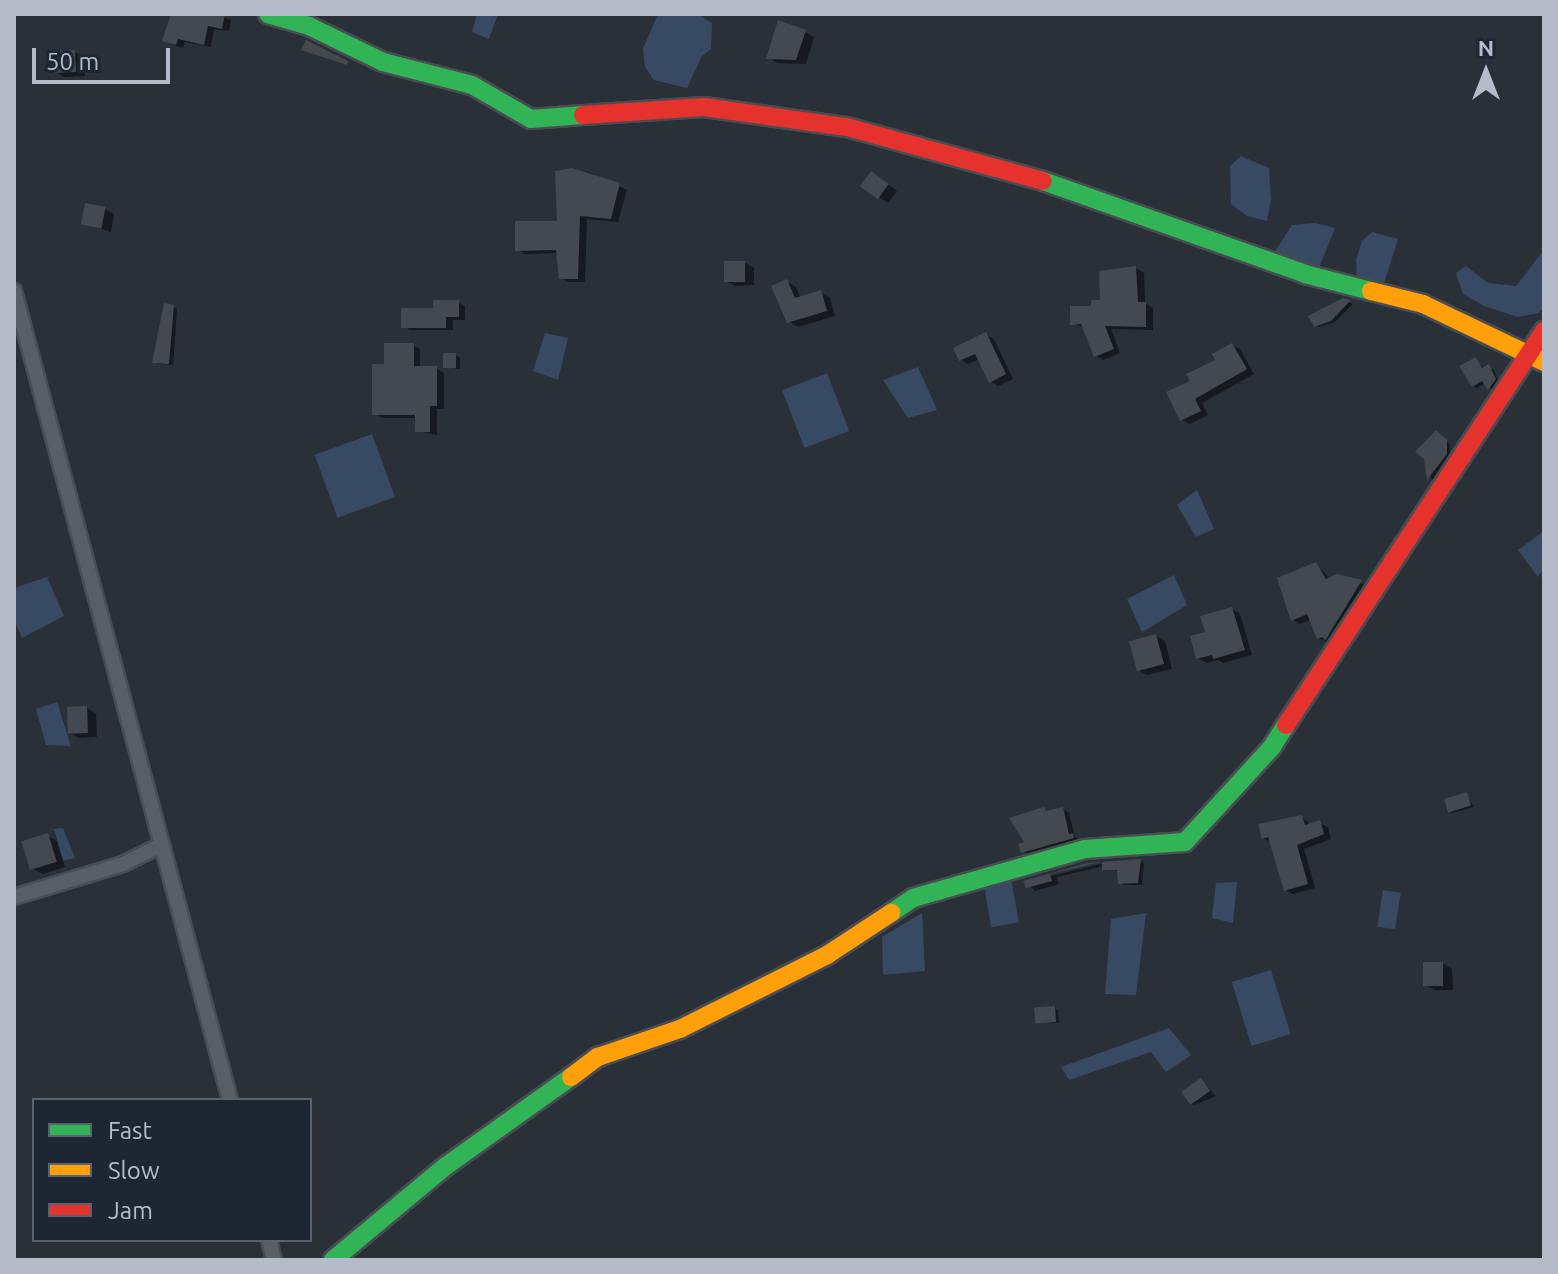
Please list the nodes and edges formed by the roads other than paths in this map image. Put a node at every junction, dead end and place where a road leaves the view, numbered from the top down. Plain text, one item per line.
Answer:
1 (268, 14) edge
2 (15, 296) edge
3 (1544, 331) edge
4 (1537, 357) edge
5 (161, 845) junction
6 (14, 897) edge
7 (229, 1098) edge
8 (333, 1260) edge

1 - 4 street
2 - 5 street
3 - 4 street
4 - 8 street
5 - 6 street
5 - 7 street

